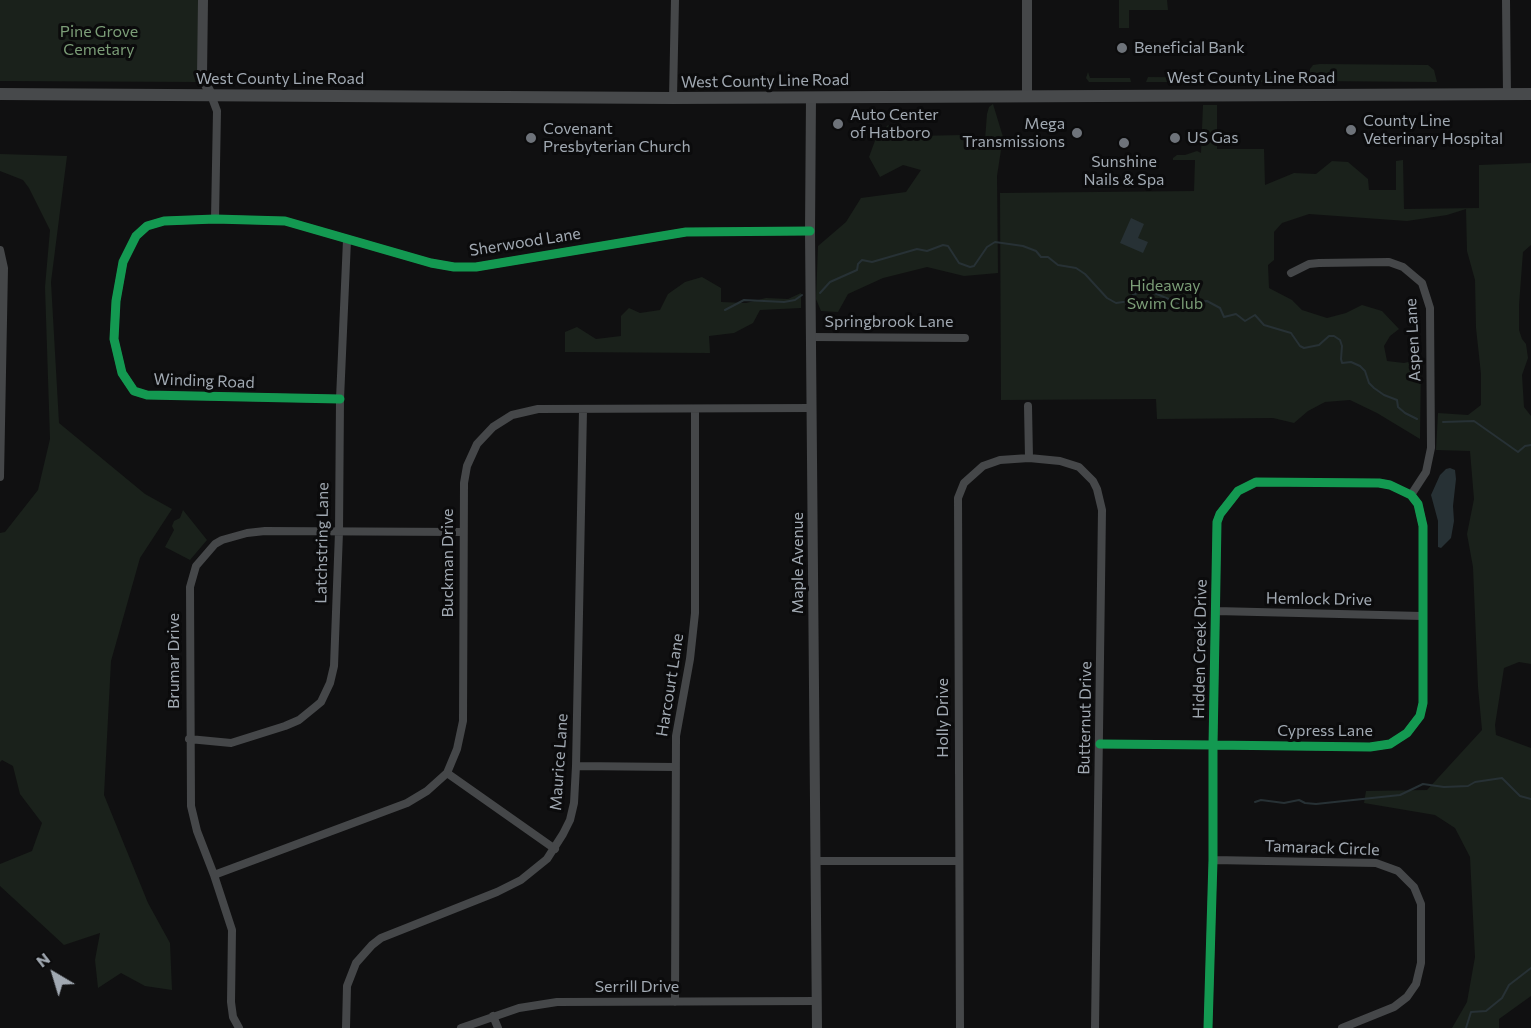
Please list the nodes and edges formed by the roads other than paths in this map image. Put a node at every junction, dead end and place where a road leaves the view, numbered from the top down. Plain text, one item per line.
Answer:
1 (202, 0) edge
2 (675, 0) edge
3 (1027, 0) edge
4 (1506, 0) edge
5 (0, 94) edge
6 (1507, 94) junction
7 (1531, 94) edge
8 (211, 95) junction
9 (1027, 95) junction
10 (811, 97) junction
11 (673, 98) junction
12 (215, 219) junction
13 (810, 231) junction
14 (347, 240) junction
15 (0, 250) edge
16 (1292, 273) dead end
17 (2, 289) edge
18 (812, 337) junction
19 (965, 338) dead end
20 (1, 387) edge
21 (340, 399) junction
22 (1028, 406) dead end
23 (812, 408) junction
24 (695, 409) junction
25 (583, 410) junction
26 (1029, 458) junction
27 (0, 477) edge
28 (1411, 495) junction
29 (339, 532) junction
30 (463, 532) junction
31 (1216, 611) junction
32 (1422, 616) junction
33 (189, 739) junction
34 (1100, 744) junction
35 (1213, 745) junction
36 (576, 766) junction
37 (675, 767) junction
38 (447, 773) junction
39 (555, 849) junction
40 (1213, 860) junction
41 (815, 861) junction
42 (958, 861) junction
43 (214, 875) junction
44 (817, 1001) junction
45 (675, 1002) junction
46 (494, 1016) junction
47 (239, 1028) edge
48 (346, 1028) edge
49 (461, 1028) edge
50 (498, 1028) edge
51 (817, 1028) edge
52 (960, 1028) edge
53 (1095, 1028) edge
54 (1209, 1028) edge
55 (1342, 1028) edge

1 - 8 street
2 - 11 street
3 - 9 street
4 - 6 street
5 - 8 main road, West County Line Road
6 - 7 main road, West County Line Road
6 - 9 main road, West County Line Road
8 - 11 main road, West County Line Road
8 - 12 street
9 - 10 main road, West County Line Road
10 - 11 main road, West County Line Road
10 - 13 street, Maple Avenue
12 - 14 street, Sherwood Lane
12 - 21 street, Winding Road
13 - 14 street, Sherwood Lane
13 - 18 street, Maple Avenue
14 - 21 street, Latchstring Lane
15 - 17 street
16 - 28 street, Aspen Lane
17 - 20 street
18 - 19 street, Springbrook Lane
18 - 23 street, Maple Avenue
20 - 27 street
21 - 29 street, Latchstring Lane
22 - 26 street
23 - 24 street, Buckman Drive
23 - 41 street, Maple Avenue
24 - 25 street, Buckman Drive
24 - 37 street, Harcourt Lane
25 - 30 street, Buckman Drive
25 - 36 street, Maurice Lane
26 - 34 street, Butternut Drive
26 - 42 street, Holly Drive
28 - 31 street, Hidden Creek Drive
28 - 32 street, Cypress Lane
29 - 30 street, Brumar Drive
29 - 33 street, Latchstring Lane
29 - 33 street, Brumar Drive
30 - 38 street, Buckman Drive
31 - 32 street, Hemlock Drive
31 - 35 street, Hidden Creek Drive
32 - 35 street, Cypress Lane
33 - 43 street, Brumar Drive
34 - 35 street, Cypress Lane
34 - 53 street, Butternut Drive
35 - 40 street, Hidden Creek Drive
36 - 37 street
36 - 39 street, Maurice Lane
37 - 45 street, Harcourt Lane
38 - 39 street
38 - 43 street, Buckman Drive
39 - 48 street, Maurice Lane
40 - 54 street, Hidden Creek Drive
40 - 55 street, Tamarack Circle
41 - 42 street
41 - 44 street, Maple Avenue
42 - 52 street, Holly Drive
43 - 47 street, Brumar Drive
44 - 45 street, Serrill Drive
44 - 51 street, Maple Avenue
45 - 46 street, Serrill Drive
46 - 49 street, Serrill Drive
46 - 50 street

